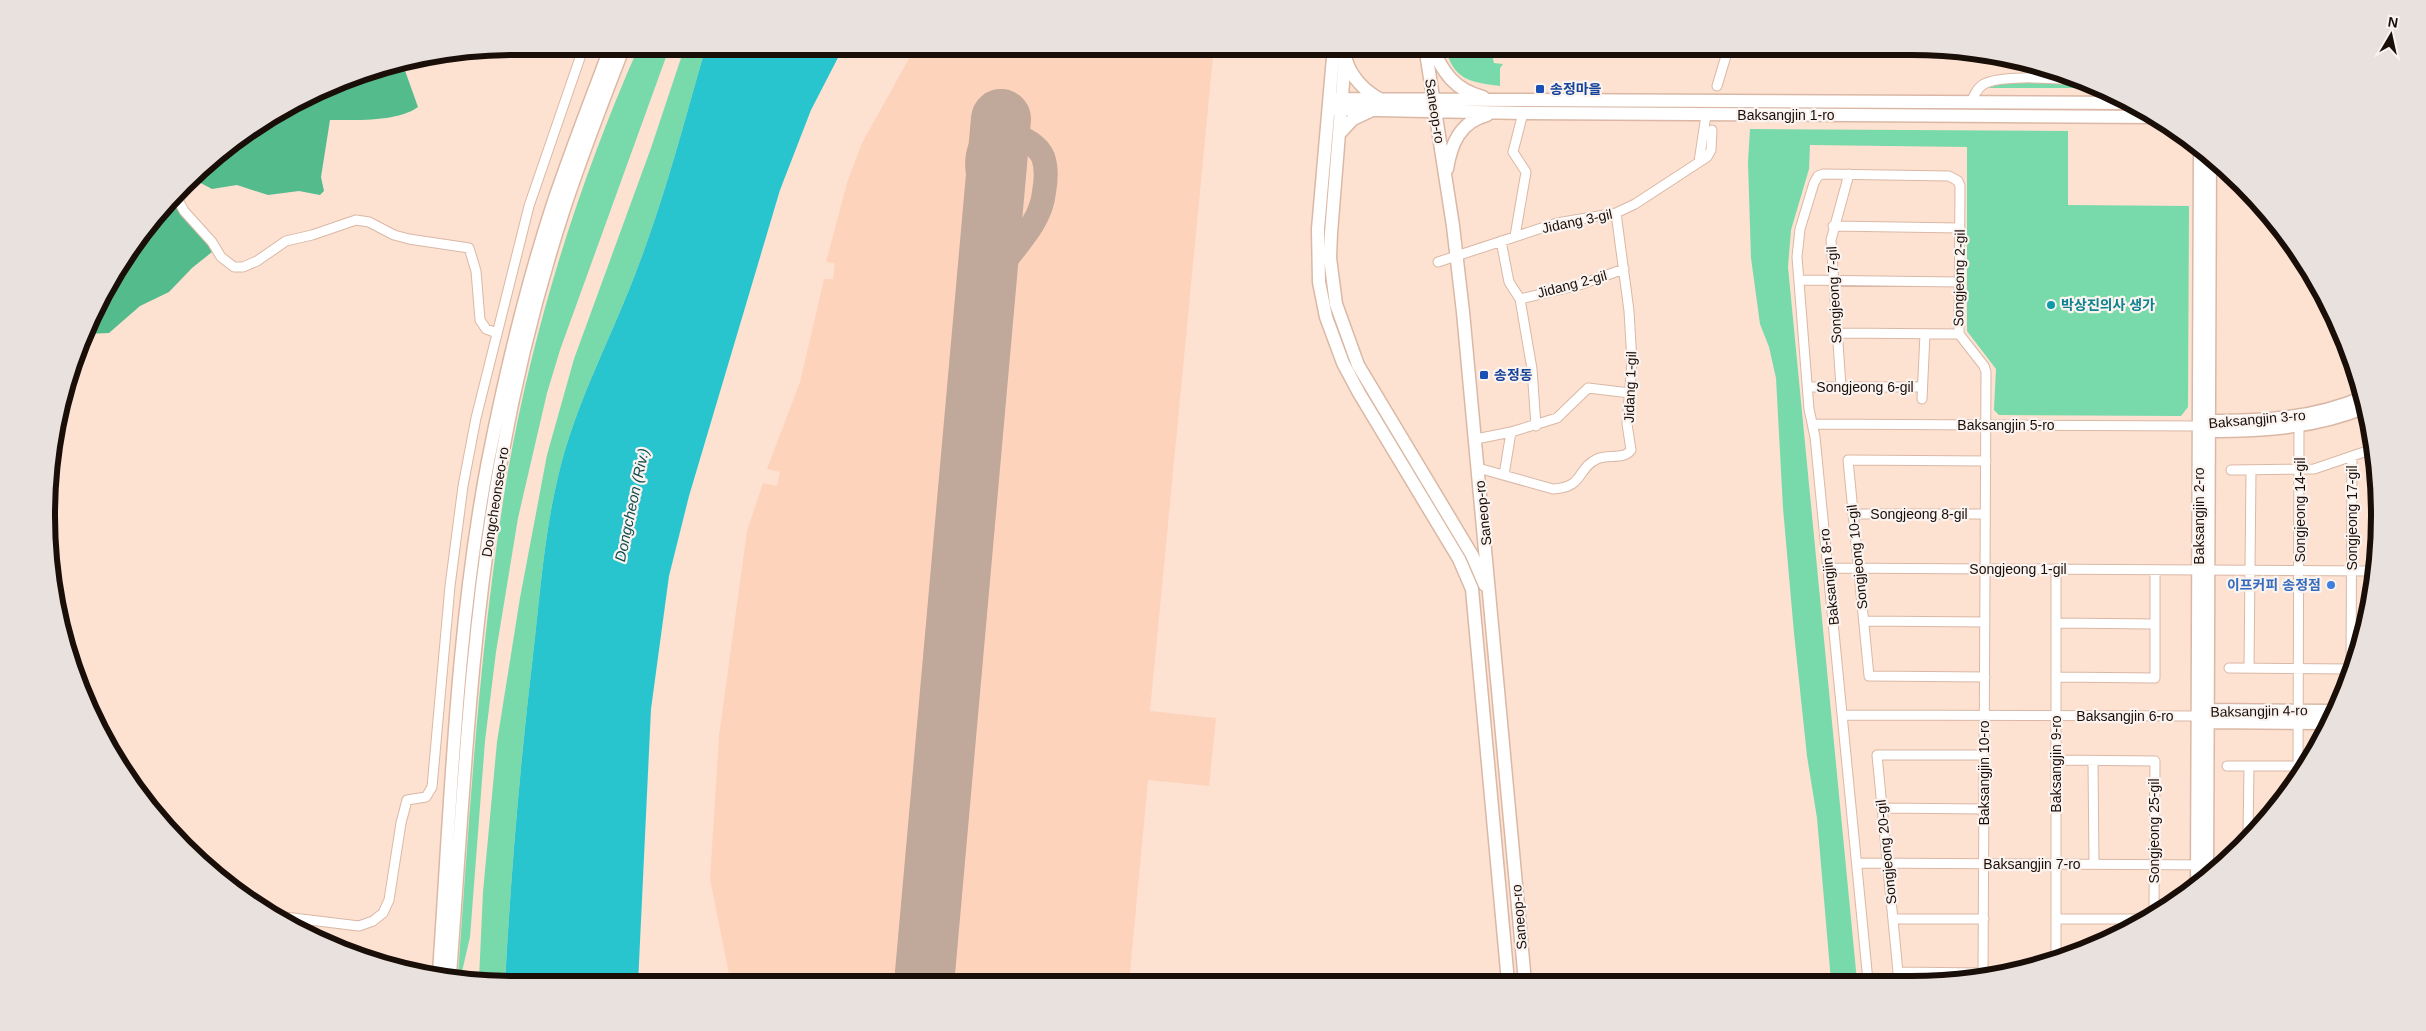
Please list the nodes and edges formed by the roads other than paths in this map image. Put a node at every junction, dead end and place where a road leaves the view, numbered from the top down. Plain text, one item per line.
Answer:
1 (581, 55) edge
2 (600, 55) edge
3 (608, 55) edge
4 (620, 55) edge
5 (628, 55) edge
6 (1334, 55) edge
7 (1345, 55) edge
8 (1347, 55) edge
9 (1426, 55) edge
10 (1435, 55) edge
11 (1727, 55) edge
12 (2060, 79) edge
13 (1718, 86) dead end
14 (1971, 102) junction
15 (2116, 103) edge
16 (1335, 104) junction
17 (1380, 105) junction
18 (1434, 106) junction
19 (1494, 106) junction
20 (1523, 113) junction
21 (1706, 115) junction
22 (2141, 117) edge
23 (1712, 130) dead end
24 (1339, 134) junction
25 (2200, 158) edge
26 (576, 159) junction
27 (1699, 162) junction
28 (2210, 166) edge
29 (1849, 174) junction
30 (1818, 176) joint
31 (1445, 179) junction
32 (179, 202) edge
33 (1616, 213) junction
34 (1833, 226) junction
35 (1960, 228) junction
36 (1516, 236) junction
37 (1501, 241) junction
38 (1457, 256) junction
39 (1438, 262) dead end
40 (1624, 269) junction
41 (1799, 280) junction
42 (1832, 280) junction
43 (1959, 282) junction
44 (1520, 299) junction
45 (497, 333) junction
46 (1836, 333) junction
47 (1925, 334) junction
48 (1959, 334) junction
49 (1808, 387) junction
50 (1841, 387) junction
51 (1922, 387) junction
52 (1630, 393) junction
53 (1922, 399) dead end
54 (2356, 400) edge
55 (2358, 410) edge
56 (2299, 422) junction
57 (1813, 424) junction
58 (1986, 425) junction
59 (1536, 426) junction
60 (2206, 426) junction
61 (1511, 432) junction
62 (1476, 439) junction
63 (2366, 452) edge
64 (2352, 457) junction
65 (1986, 461) junction
66 (1478, 468) junction
67 (2231, 470) dead end
68 (2251, 470) junction
69 (2300, 471) junction
70 (1504, 475) junction
71 (1853, 514) junction
72 (1985, 514) junction
73 (1828, 568) junction
74 (1858, 568) junction
75 (1985, 569) junction
76 (2056, 569) junction
77 (2155, 570) junction
78 (2203, 570) junction
79 (2250, 570) junction
80 (2299, 571) junction
81 (2352, 571) junction
82 (2368, 571) edge
83 (1492, 604) junction
84 (1864, 621) junction
85 (1985, 622) junction
86 (2056, 623) junction
87 (2155, 624) junction
88 (2352, 646) edge
89 (2229, 668) dead end
90 (2249, 668) junction
91 (2299, 668) junction
92 (2345, 669) edge
93 (1985, 677) junction
94 (2056, 677) junction
95 (2327, 712) edge
96 (1842, 716) junction
97 (1984, 716) junction
98 (2056, 716) junction
99 (2204, 716) junction
100 (2299, 717) junction
101 (2322, 722) edge
102 (1984, 755) junction
103 (2301, 758) edge
104 (2056, 760) junction
105 (2093, 761) junction
106 (2227, 766) dead end
107 (2249, 766) junction
108 (2296, 766) edge
109 (1882, 808) junction
110 (1984, 809) junction
111 (2248, 828) edge
112 (1857, 863) junction
113 (1887, 863) junction
114 (1984, 864) junction
115 (2056, 864) junction
116 (2094, 864) junction
117 (2154, 864) junction
118 (2204, 869) edge
119 (2154, 906) edge
120 (292, 918) edge
121 (1893, 919) junction
122 (1984, 919) junction
123 (2056, 919) junction
124 (2132, 919) edge
125 (2056, 953) edge
126 (439, 969) edge
127 (1983, 970) edge
128 (450, 971) edge
129 (1952, 974) edge
130 (1507, 976) edge
131 (1523, 976) edge
132 (1868, 976) edge

1 - 45 street
2 - 26 main road
3 - 26 main road, Dongcheonseo-ro
4 - 26 main road, Dongcheonseo-ro
5 - 26 main road
6 - 16 main road
7 - 16 main road
8 - 17 main road
9 - 18 main road, Saneop-ro
10 - 19 main road
11 - 13 street
12 - 14 street
14 - 15 main road, Baksangjin 1-ro
14 - 19 main road, Baksangjin 1-ro
16 - 17 main road, Baksangjin 1-ro
16 - 24 main road
16 - 130 main road, Saneop-ro
17 - 18 main road, Baksangjin 1-ro
17 - 24 main road
18 - 19 main road, Baksangjin 1-ro
18 - 31 main road, Saneop-ro
19 - 20 main road, Baksangjin 1-ro
19 - 31 main road
20 - 21 main road, Baksangjin 1-ro
20 - 36 street
21 - 22 main road, Baksangjin 1-ro
21 - 27 street
23 - 27 street, Jidang 3-gil
24 - 83 main road
25 - 60 main road, Baksangjin 2-ro
26 - 126 main road, Dongcheonseo-ro
26 - 128 main road, Dongcheonseo-ro
27 - 33 street, Jidang 3-gil
28 - 60 main road, Baksangjin 2-ro
29 - 30 street, Songjeong 2-gil
29 - 34 street, Songjeong 7-gil
29 - 35 street, Songjeong 2-gil
30 - 41 street, Baksangjin 8-ro
31 - 38 main road, Saneop-ro
32 - 45 street
33 - 36 street, Jidang 3-gil
33 - 40 street, Jidang 1-gil
34 - 35 street
34 - 42 street, Songjeong 7-gil
35 - 43 street, Songjeong 2-gil
36 - 37 street, Jidang 3-gil
37 - 38 street, Jidang 3-gil
37 - 44 street, Jidang 2-gil
38 - 39 street, Jidang 3-gil
38 - 62 main road, Saneop-ro
40 - 44 street, Jidang 2-gil
40 - 52 street, Jidang 1-gil
41 - 42 street
41 - 49 street, Baksangjin 8-ro
42 - 43 street
42 - 46 street, Songjeong 7-gil
43 - 48 street, Songjeong 2-gil
44 - 59 street, Jidang 2-gil
45 - 120 street
46 - 47 street
46 - 50 street, Songjeong 7-gil
47 - 48 street
47 - 51 street, Songjeong 6-gil
48 - 58 street, Songjeong 2-gil
49 - 50 street, Songjeong 6-gil
49 - 57 street, Baksangjin 8-ro
50 - 51 street, Songjeong 6-gil
51 - 53 street, Songjeong 6-gil
52 - 59 street
52 - 70 street, Jidang 1-gil
54 - 56 main road, Baksangjin 3-ro
55 - 56 main road, Baksangjin 3-ro
56 - 60 main road, Baksangjin 3-ro
56 - 69 street, Songjeong 14-gil
57 - 58 street, Baksangjin 5-ro
57 - 73 street, Baksangjin 8-ro
58 - 60 street, Baksangjin 5-ro
58 - 65 street, Songjeong 2-gil
59 - 61 street
60 - 78 main road, Baksangjin 2-ro
61 - 62 street
61 - 70 street
62 - 66 main road, Saneop-ro
63 - 64 street
64 - 69 street
64 - 81 street, Songjeong 17-gil
65 - 71 street, Songjeong 10-gil
65 - 72 street, Songjeong 2-gil
66 - 70 street, Jidang 1-gil
66 - 83 main road, Saneop-ro
67 - 68 street
68 - 69 street
68 - 79 street
69 - 80 street, Songjeong 14-gil
71 - 72 street, Songjeong 8-gil
71 - 74 street, Songjeong 10-gil
72 - 75 street, Songjeong 2-gil
73 - 74 street, Songjeong 1-gil
73 - 96 street, Baksangjin 8-ro
74 - 75 street, Songjeong 1-gil
74 - 84 street, Songjeong 10-gil
75 - 76 street, Songjeong 1-gil
75 - 85 street, Baksangjin 10-ro
76 - 77 street, Songjeong 1-gil
76 - 86 street, Baksangjin 9-ro
77 - 78 street, Songjeong 1-gil
77 - 87 street
78 - 79 street, Songjeong 1-gil
78 - 99 main road, Baksangjin 2-ro
79 - 80 street, Songjeong 1-gil
79 - 90 street
80 - 81 street, Songjeong 1-gil
80 - 91 street, Songjeong 14-gil
81 - 82 street, Songjeong 1-gil
81 - 88 street, Songjeong 17-gil
83 - 131 main road, Saneop-ro
84 - 85 street
84 - 93 street, Songjeong 10-gil
85 - 93 street, Baksangjin 10-ro
86 - 87 street
86 - 94 street, Baksangjin 9-ro
87 - 94 street
89 - 90 street
90 - 91 street
91 - 92 street
91 - 100 street, Songjeong 14-gil
93 - 97 street, Baksangjin 10-ro
94 - 98 street, Baksangjin 9-ro
95 - 100 main road, Baksangjin 4-ro
96 - 97 street, Baksangjin 6-ro
96 - 112 street, Baksangjin 8-ro
97 - 98 street, Baksangjin 6-ro
97 - 102 street, Baksangjin 10-ro
98 - 99 street, Baksangjin 6-ro
98 - 104 street, Baksangjin 9-ro
99 - 100 main road, Baksangjin 4-ro
99 - 118 main road, Baksangjin 2-ro
100 - 101 main road, Baksangjin 4-ro
100 - 103 street, Songjeong 14-gil
102 - 109 street, Songjeong 20-gil
102 - 110 street, Baksangjin 10-ro
104 - 105 street, Songjeong 25-gil
104 - 115 street, Baksangjin 9-ro
105 - 116 street
105 - 117 street, Songjeong 25-gil
106 - 107 street
107 - 108 street
107 - 111 street
109 - 110 street
109 - 113 street, Songjeong 20-gil
110 - 114 street, Baksangjin 10-ro
112 - 113 street, Baksangjin 7-ro
112 - 132 street, Baksangjin 8-ro
113 - 114 street, Baksangjin 7-ro
113 - 121 street, Songjeong 20-gil
114 - 115 street, Baksangjin 7-ro
114 - 122 street, Baksangjin 10-ro
115 - 116 street, Baksangjin 7-ro
115 - 123 street, Baksangjin 9-ro
116 - 117 street, Baksangjin 7-ro
117 - 118 street, Baksangjin 7-ro
117 - 119 street, Songjeong 25-gil
121 - 122 street
121 - 129 street, Songjeong 20-gil
122 - 127 street, Baksangjin 10-ro
123 - 124 street
123 - 125 street, Baksangjin 9-ro

